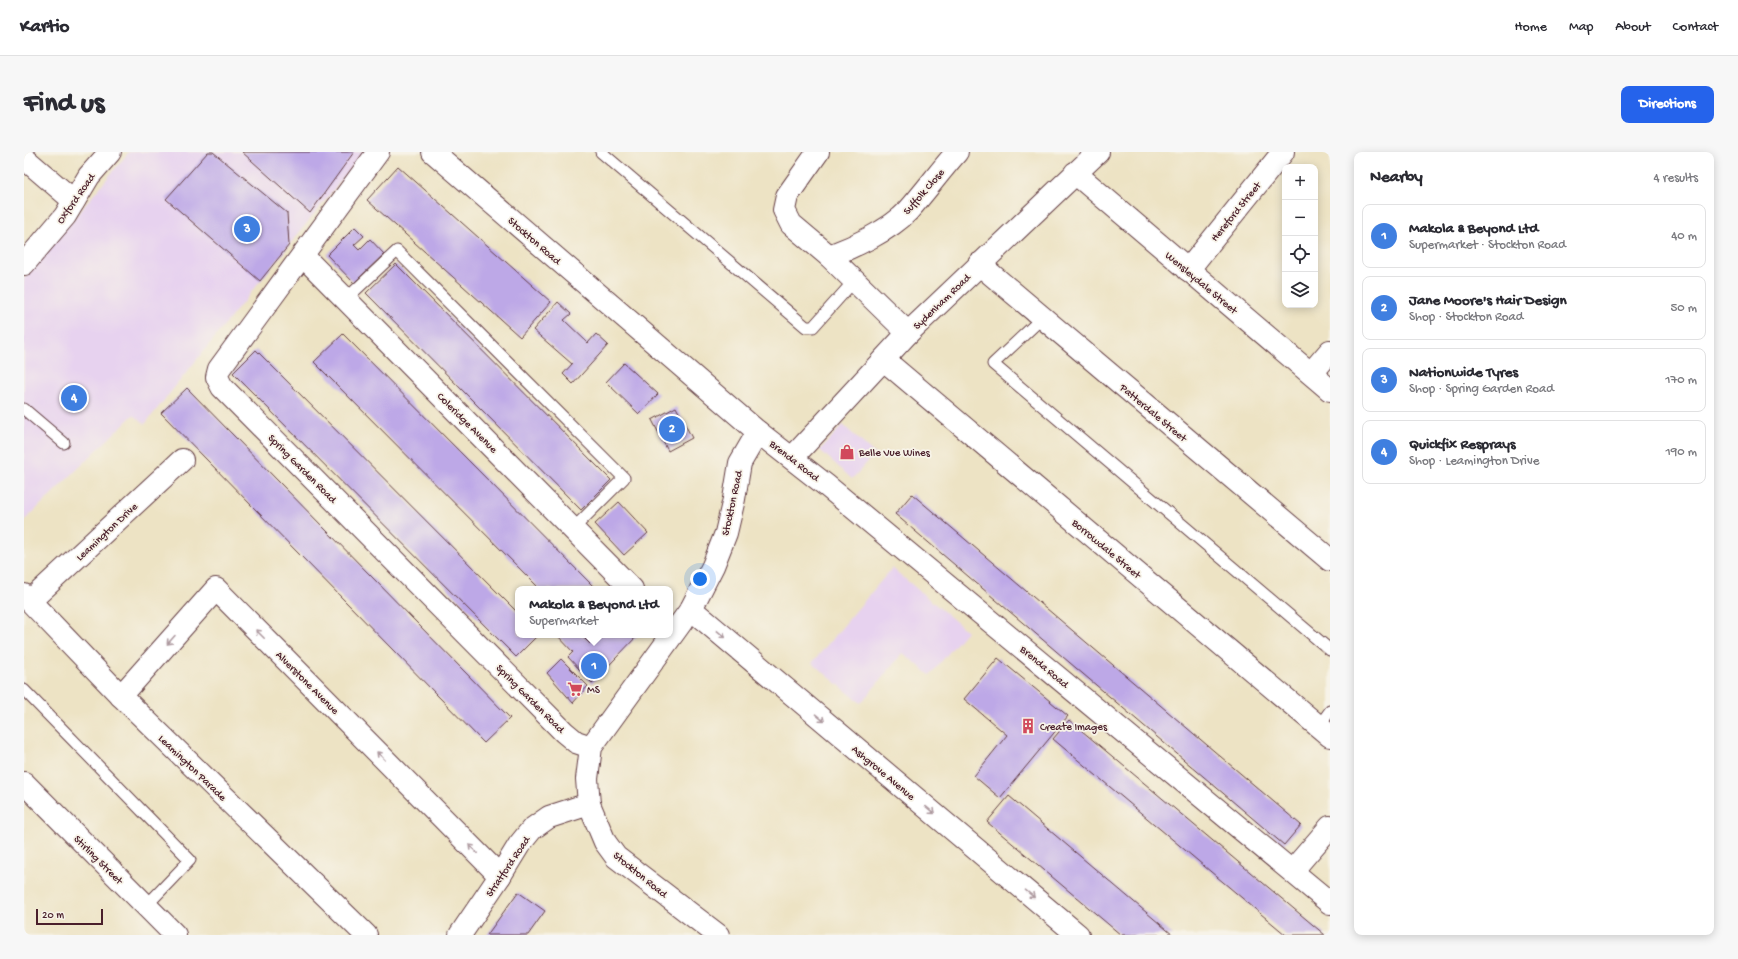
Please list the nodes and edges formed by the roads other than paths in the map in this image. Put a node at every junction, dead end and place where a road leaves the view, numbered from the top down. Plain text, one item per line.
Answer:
1 (110, 152) edge
2 (378, 152) edge
3 (433, 152) edge
4 (601, 152) edge
5 (818, 152) edge
6 (1098, 152) edge
7 (1283, 152) edge
8 (955, 154) edge
9 (24, 158) edge
10 (1075, 173) junction
11 (74, 201) junction
12 (303, 256) junction
13 (829, 256) junction
14 (24, 264) edge
15 (979, 264) junction
16 (1188, 270) junction
17 (854, 281) junction
18 (346, 299) junction
19 (1042, 318) junction
20 (908, 333) junction
21 (1330, 351) edge
22 (884, 360) junction
23 (1311, 374) junction
24 (1330, 390) edge
25 (24, 409) edge
26 (758, 432) junction
27 (64, 443) dead end
28 (793, 457) junction
29 (182, 460) dead end
30 (573, 529) junction
31 (1330, 560) edge
32 (629, 586) edge
33 (27, 598) edge
34 (691, 609) junction
35 (673, 628) edge
36 (666, 638) edge
37 (1330, 650) edge
38 (24, 690) edge
39 (121, 696) junction
40 (1326, 724) edge
41 (591, 747) junction
42 (24, 783) edge
43 (589, 804) junction
44 (1330, 827) edge
45 (1292, 871) junction
46 (500, 876) junction
47 (1330, 903) edge
48 (146, 906) junction
49 (175, 935) edge
50 (366, 935) edge
51 (460, 935) edge
52 (718, 935) edge
53 (1078, 935) edge

1 - 11 street, Oxford Road
2 - 12 street, Spring Garden Road
3 - 26 street, Stockton Road
4 - 17 lane
5 - 13 street
6 - 10 street, Sydenham Road
7 - 16 street, Hereford Street
8 - 13 street, Suffolk Close
9 - 11 street
10 - 15 street, Sydenham Road
10 - 16 street, Wensleydale Street
11 - 14 street, Oxford Road
12 - 18 street, Coleridge Avenue
12 - 41 street, Spring Garden Road
13 - 17 street
15 - 19 street, Patterdale Street
15 - 20 street, Sydenham Road
16 - 23 street, Wensleydale Street
17 - 20 street
18 - 30 street, Coleridge Avenue
18 - 30 lane
19 - 31 street, Patterdale Street
19 - 37 lane
20 - 22 street, Sydenham Road
21 - 23 street
22 - 28 street, Sydenham Road
22 - 40 street, Borrowdale Street
23 - 24 street, Wensleydale Street
25 - 27 lane
26 - 28 street, Brenda Road
26 - 34 street, Stockton Road
28 - 45 street, Brenda Road
29 - 33 street, Leamington Drive
30 - 32 street, Coleridge Avenue
33 - 39 street, Leamington Parade
34 - 35 street, Stockton Road
34 -> 53 street, Ashgrove Avenue
36 - 41 street, Stockton Road
38 - 48 lane
46 -> 39 street, Alverstone Avenue
39 - 50 street, Leamington Parade
41 - 43 street, Stockton Road
42 - 48 street, Stirling Street
43 - 46 street, Stratford Road
43 - 52 street, Stockton Road
44 - 45 street
45 - 47 street, Brenda Road
46 - 51 street, Stratford Road
48 - 49 street, Stirling Street

